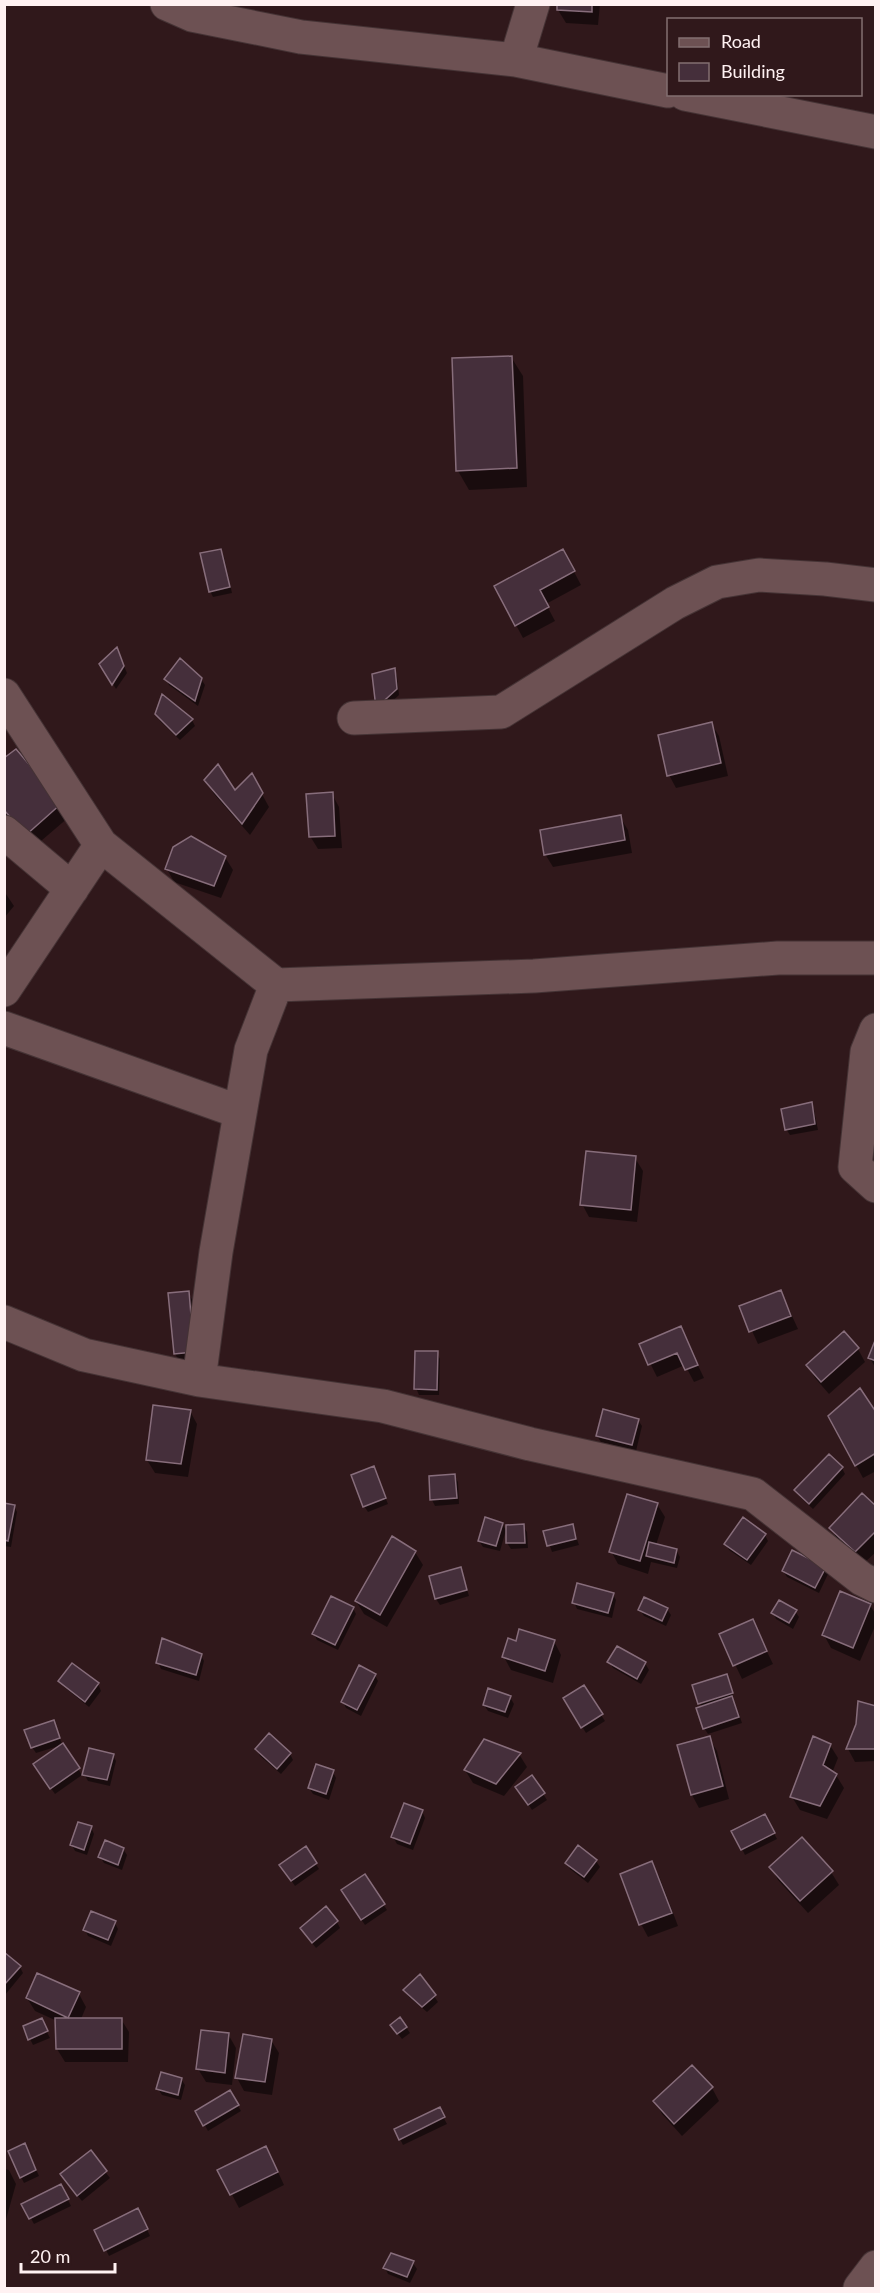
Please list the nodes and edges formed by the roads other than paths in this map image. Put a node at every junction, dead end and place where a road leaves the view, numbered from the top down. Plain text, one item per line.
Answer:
1 (167, 4) edge
2 (533, 4) edge
3 (516, 60) junction
4 (667, 91) edge
5 (695, 96) edge
6 (876, 132) edge
7 (876, 585) edge
8 (4, 695) edge
9 (354, 718) dead end
10 (4, 832) edge
11 (101, 845) junction
12 (72, 889) junction
13 (876, 958) edge
14 (276, 985) junction
15 (4, 990) edge
16 (4, 1028) edge
17 (876, 1030) edge
18 (240, 1112) junction
19 (876, 1186) edge
20 (4, 1322) edge
21 (199, 1380) junction
22 (876, 1586) edge
23 (876, 2267) edge
24 (860, 2289) edge

1 - 3 street
2 - 3 street
3 - 4 street
5 - 6 street
7 - 9 street
8 - 11 street
10 - 12 street
11 - 12 street
11 - 14 street
12 - 15 street
13 - 14 street
14 - 18 street
16 - 18 street
17 - 19 street
18 - 21 street
20 - 21 street
21 - 22 street
23 - 24 street

